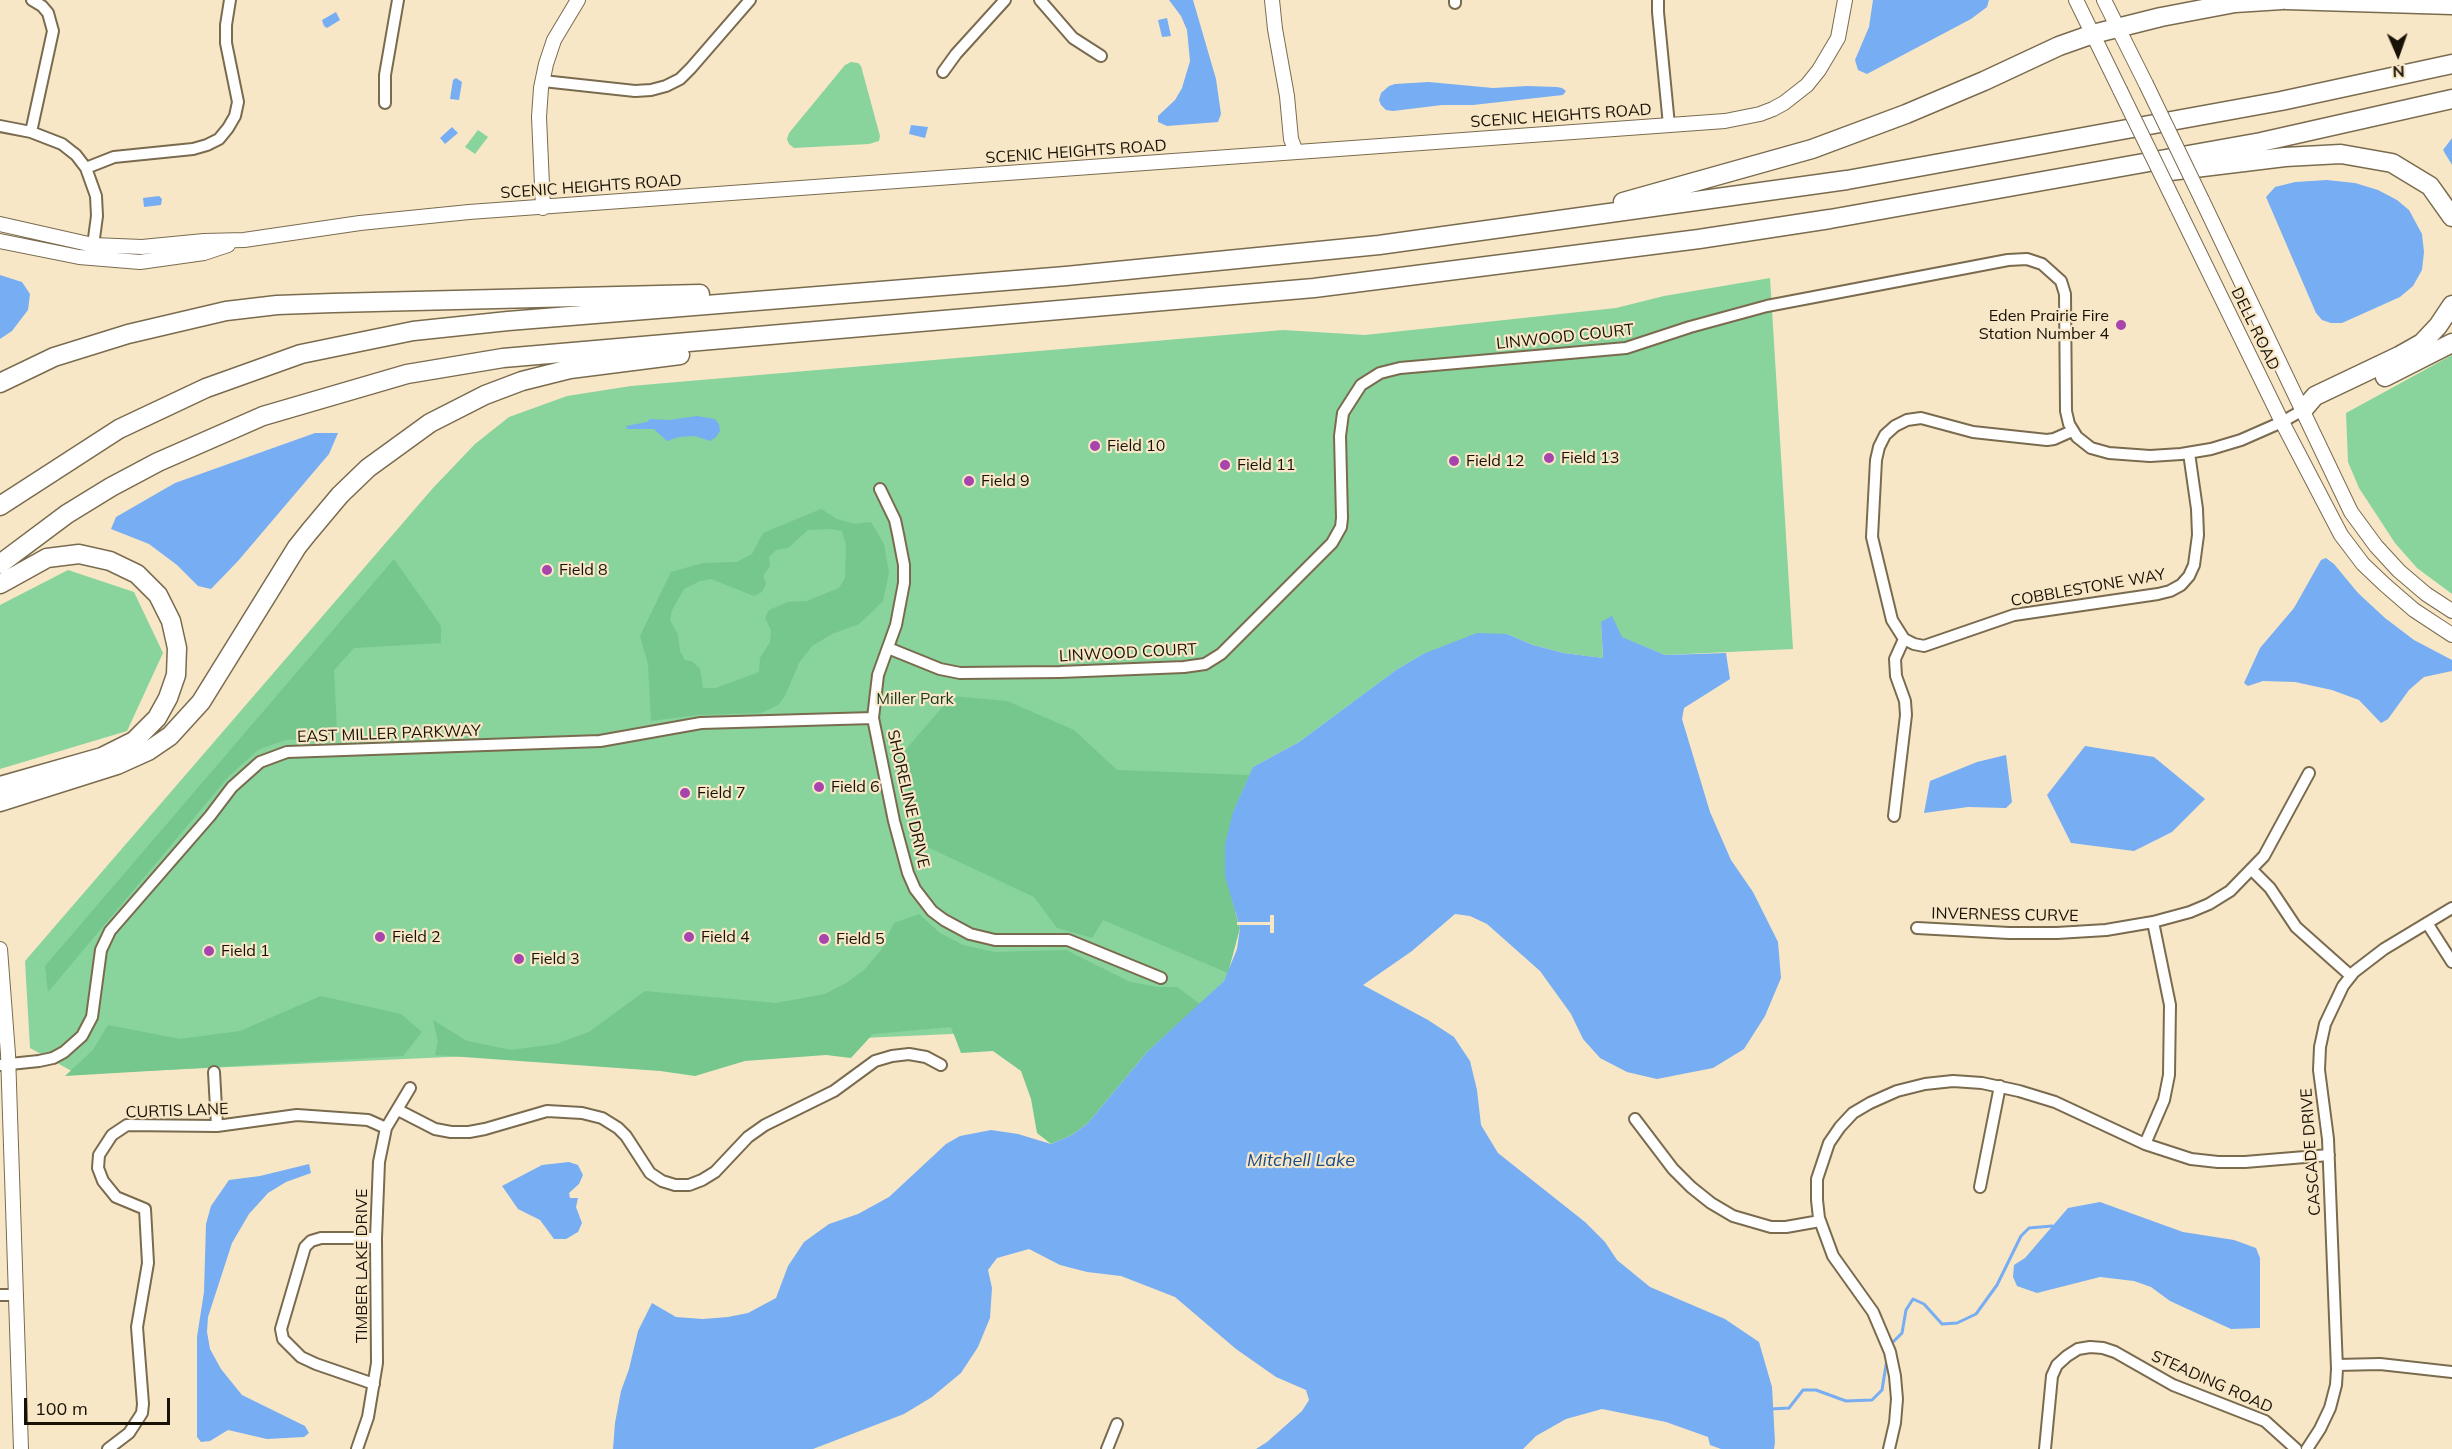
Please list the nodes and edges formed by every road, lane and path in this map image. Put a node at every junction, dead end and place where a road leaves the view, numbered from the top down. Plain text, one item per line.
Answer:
1 (32, 0) edge
2 (230, 0) edge
3 (398, 0) edge
4 (578, 0) edge
5 (750, 0) edge
6 (1005, 0) edge
7 (1040, 0) edge
8 (1272, 0) edge
9 (1658, 0) edge
10 (1845, 0) edge
11 (2076, 0) edge
12 (2104, 0) edge
13 (2284, 0) edge
14 (2452, 5) edge
15 (2118, 29) junction
16 (2093, 34) junction
17 (1101, 56) dead end
18 (2452, 64) edge
19 (944, 72) dead end
20 (543, 81) junction
21 (2452, 99) edge
22 (385, 103) dead end
23 (1668, 125) junction
24 (0, 126) edge
25 (31, 132) junction
26 (1296, 152) junction
27 (86, 168) junction
28 (543, 208) junction
29 (2452, 217) edge
30 (1830, 219) junction
31 (0, 225) edge
32 (244, 240) junction
33 (0, 241) edge
34 (93, 244) junction
35 (1379, 245) junction
36 (92, 259) junction
37 (912, 288) junction
38 (2452, 305) edge
39 (918, 323) junction
40 (2452, 343) edge
41 (0, 383) edge
42 (2303, 410) junction
43 (2282, 422) junction
44 (2072, 430) junction
45 (2189, 453) junction
46 (880, 489) dead end
47 (0, 506) edge
48 (0, 564) edge
49 (0, 584) edge
50 (2452, 611) edge
51 (2452, 635) edge
52 (1904, 639) junction
53 (888, 648) junction
54 (873, 718) junction
55 (2309, 773) dead end
56 (0, 786) edge
57 (0, 802) edge
58 (1894, 816) dead end
59 (2252, 870) junction
60 (2452, 908) edge
61 (2153, 922) junction
62 (2427, 923) junction
63 (1917, 928) dead end
64 (0, 949) edge
65 (2452, 962) edge
66 (2351, 976) junction
67 (1161, 978) dead end
68 (4, 1065) edge
69 (941, 1065) dead end
70 (214, 1072) dead end
71 (2000, 1086) junction
72 (411, 1088) dead end
73 (398, 1110) junction
74 (1635, 1119) dead end
75 (217, 1126) junction
76 (386, 1128) junction
77 (2145, 1144) junction
78 (2329, 1155) junction
79 (1980, 1186) dead end
80 (1820, 1221) junction
81 (376, 1238) junction
82 (0, 1295) edge
83 (17, 1295) junction
84 (2337, 1365) junction
85 (2452, 1372) edge
86 (374, 1384) junction
87 (1117, 1424) dead end
88 (21, 1449) edge
89 (108, 1449) edge
90 (357, 1449) edge
91 (1107, 1449) edge
92 (1889, 1449) edge
93 (2045, 1449) edge
94 (2296, 1449) edge
95 (2307, 1449) edge

1 - 25 street
2 - 27 street
3 - 22 street
4 - 20 street
5 - 20 street
6 - 19 street
7 - 17 street
8 - 26 street
9 - 23 street
10 - 23 street, SCENIC HEIGHTS ROAD
11 - 16 street, DELL ROAD
12 - 15 street, DELL ROAD
13 - 14 highway
13 - 15 highway
15 - 16 highway
15 - 42 street, DELL ROAD, bridge
16 - 35 highway
16 - 43 street, DELL ROAD, bridge
18 - 35 highway
20 - 28 street
21 - 30 highway
23 - 26 street, SCENIC HEIGHTS ROAD
24 - 25 street
25 - 27 street
26 - 28 street, SCENIC HEIGHTS ROAD
27 - 34 street
28 - 32 street, SCENIC HEIGHTS ROAD
29 - 30 highway
30 - 39 highway
31 - 34 street, SCENIC HEIGHTS ROAD
32 - 34 street, SCENIC HEIGHTS ROAD
32 - 36 street, SCENIC HEIGHTS ROAD
33 - 36 street, SCENIC HEIGHTS ROAD
34 - 36 street
35 - 37 highway
37 - 41 highway
37 - 47 highway
38 - 42 highway
39 - 48 highway
39 - 57 highway
40 - 42 highway
42 - 43 street
42 - 50 street, DELL ROAD
43 - 45 street
43 - 51 street, DELL ROAD
44 - 45 street
44 - 52 street
44 - 53 street, LINWOOD COURT
45 - 52 street, COBBLESTONE WAY
46 - 53 street, SHORELINE DRIVE
49 - 56 highway
52 - 58 street
53 - 54 street, SHORELINE DRIVE
54 - 67 street, SHORELINE DRIVE
54 - 68 street, EAST MILLER PARKWAY
55 - 59 street, INVERNESS CURVE
59 - 61 street, INVERNESS CURVE
59 - 66 street
60 - 62 street, CASCADE DRIVE
61 - 63 street, INVERNESS CURVE
61 - 77 street
62 - 65 street
62 - 66 street, CASCADE DRIVE
64 - 68 street
66 - 78 street, CASCADE DRIVE
68 - 83 street
69 - 73 street
70 - 75 street
71 - 77 street
71 - 79 street
71 - 80 street
72 - 73 street, TIMBER LAKE DRIVE
73 - 76 street, TIMBER LAKE DRIVE
74 - 80 street
75 - 76 street, CURTIS LANE
75 - 89 street, CURTIS LANE
76 - 81 street, TIMBER LAKE DRIVE
77 - 78 street
78 - 84 street, CASCADE DRIVE
80 - 92 street
81 - 86 street, TIMBER LAKE DRIVE
81 - 86 street
82 - 83 street
83 - 88 street
84 - 85 street
84 - 95 street, CASCADE DRIVE
86 - 90 street, TIMBER LAKE DRIVE
87 - 91 street
93 - 94 street, STEADING ROAD

